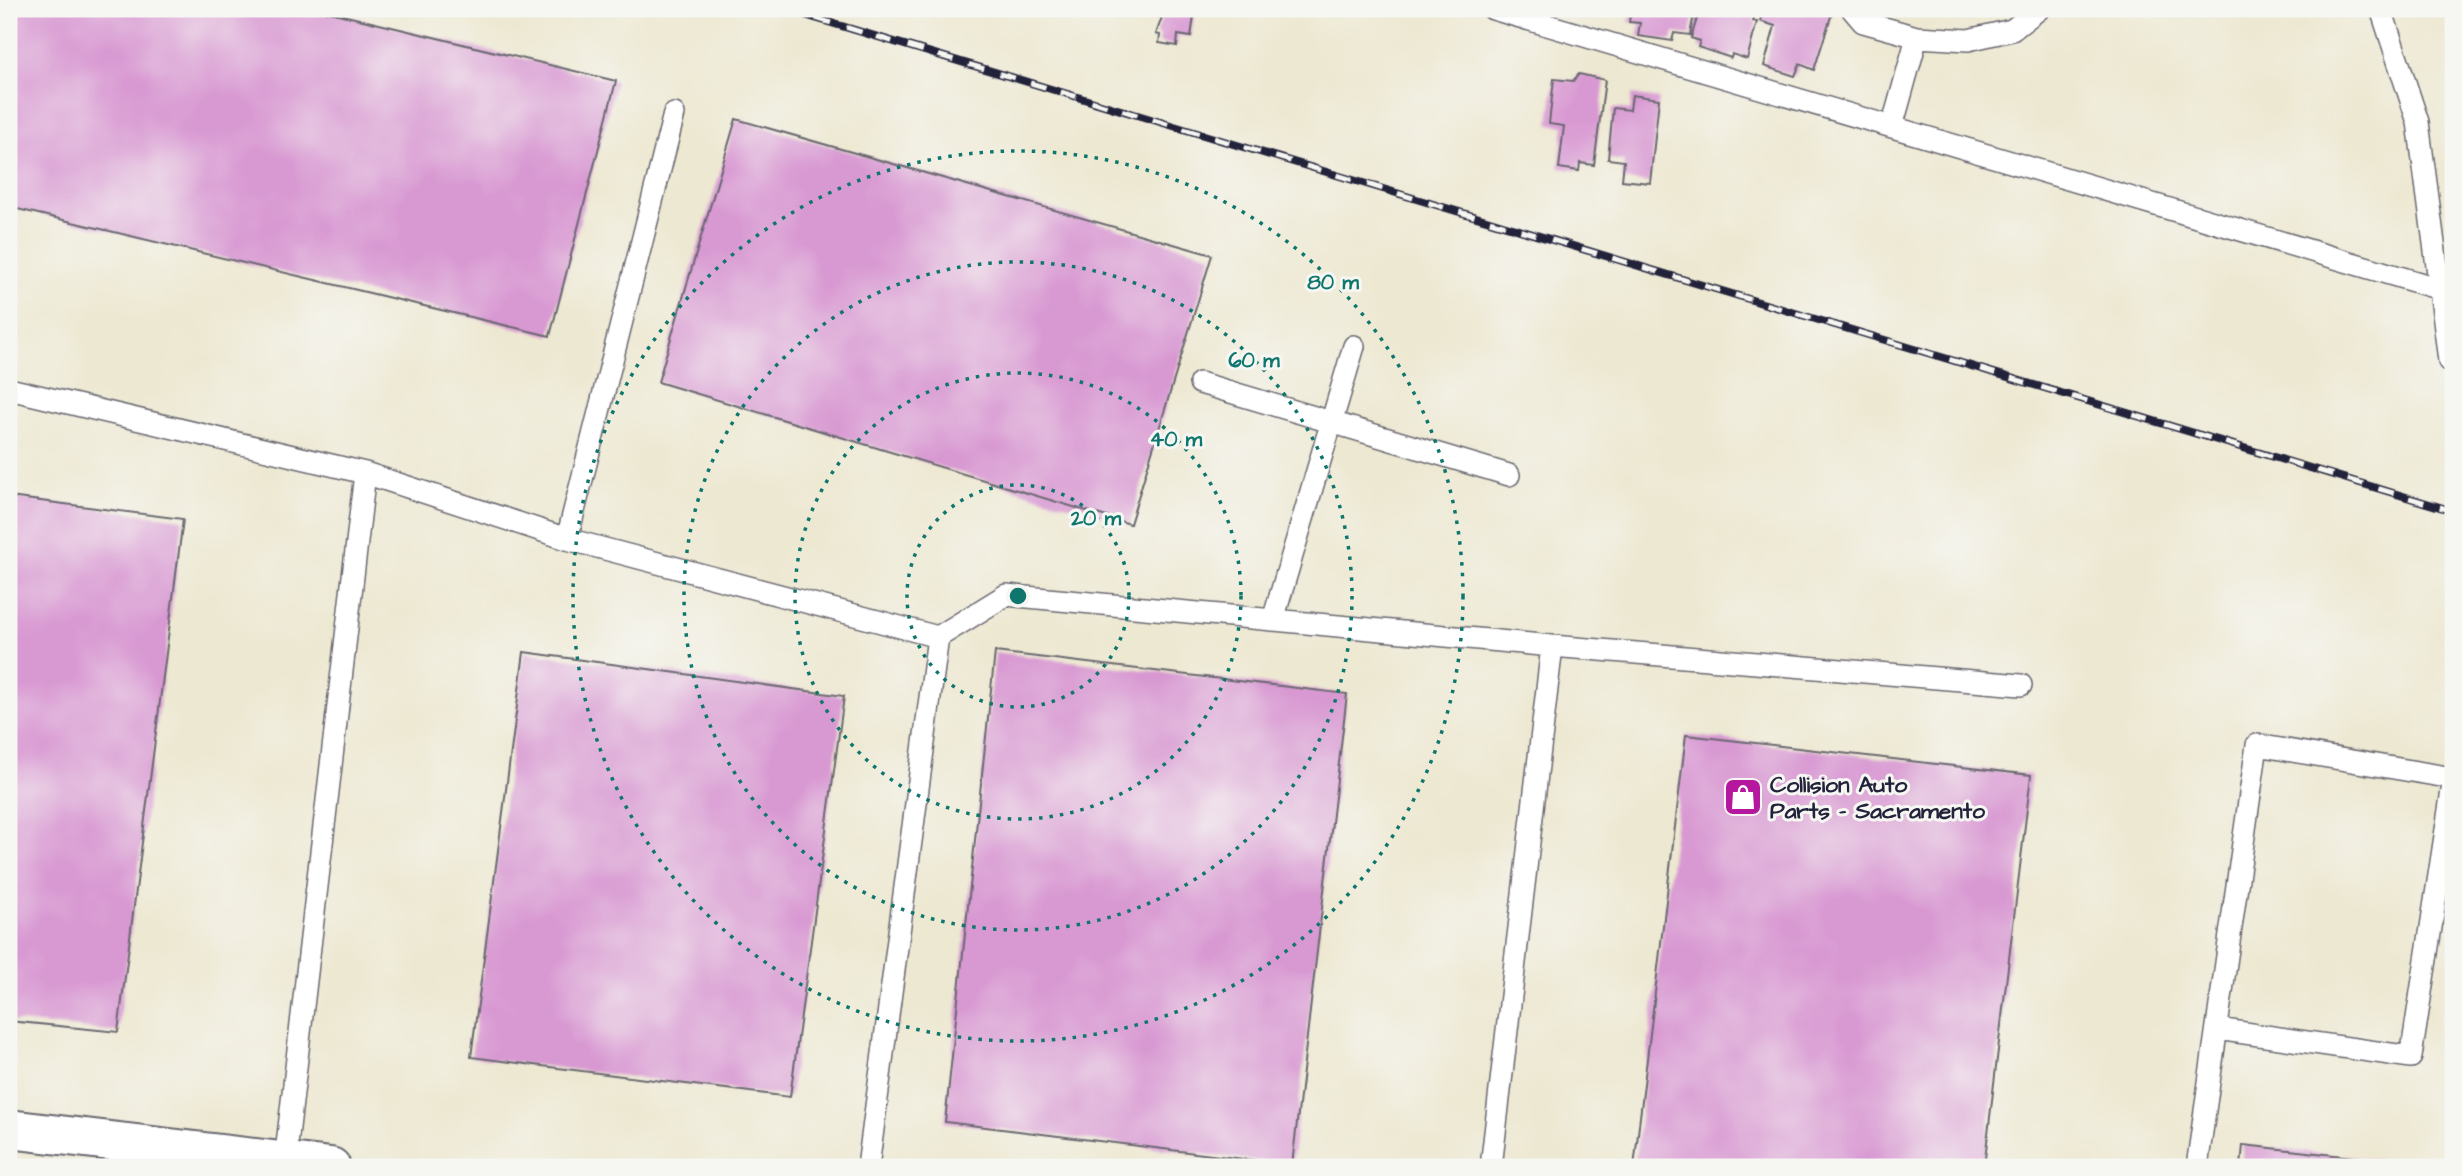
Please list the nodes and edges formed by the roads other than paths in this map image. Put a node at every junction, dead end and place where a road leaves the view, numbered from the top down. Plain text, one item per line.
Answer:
1 (1493, 9) edge
2 (1852, 9) edge
3 (2039, 9) edge
4 (2381, 9) edge
5 (1917, 37) junction
6 (674, 114) dead end
7 (1892, 127) junction
8 (2440, 289) junction
9 (1354, 346) dead end
10 (2453, 365) edge
11 (1200, 383) dead end
12 (9, 388) edge
13 (1332, 422) junction
14 (365, 473) junction
15 (1509, 475) dead end
16 (567, 539) junction
17 (1273, 620) junction
18 (938, 637) junction
19 (1552, 646) junction
20 (2021, 685) dead end
21 (2453, 778) edge
22 (2453, 784) edge
23 (2217, 1029) junction
24 (9, 1129) edge
25 (201, 1159) edge
26 (285, 1162) junction
27 (331, 1167) edge
28 (868, 1167) edge
29 (1491, 1167) edge
30 (2197, 1167) edge

1 - 7 lane
2 - 5 lane
3 - 5 lane
4 - 8 lane
5 - 7 lane
6 - 16 lane
7 - 8 lane
8 - 10 lane
9 - 13 lane
11 - 13 lane
12 - 14 lane
13 - 15 lane
13 - 17 lane
14 - 16 lane
14 - 26 lane
16 - 18 lane
17 - 18 lane
17 - 19 lane
18 - 28 lane
19 - 20 lane
19 - 29 lane
21 - 23 lane
22 - 23 lane
23 - 30 lane
24 - 25 street
25 - 26 street
26 - 27 street

